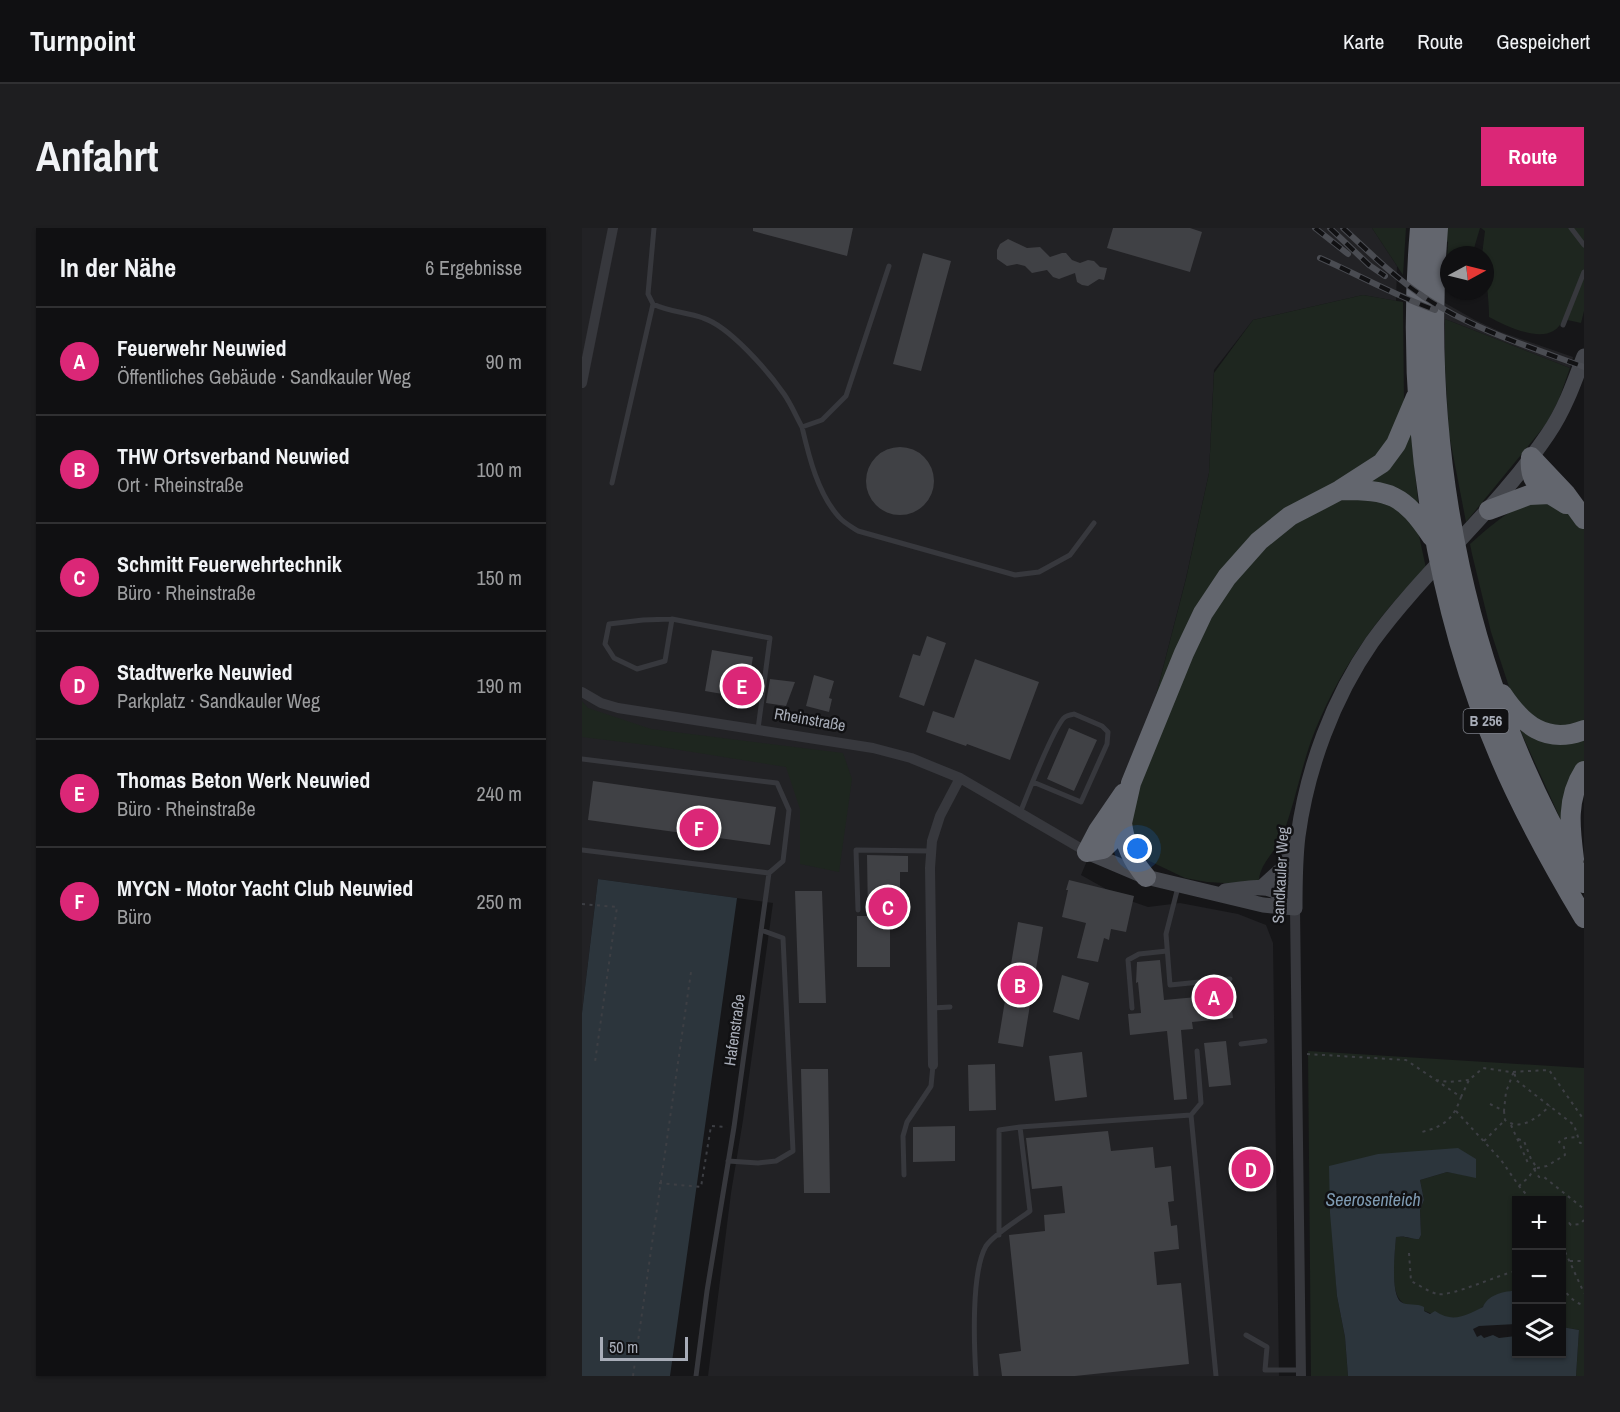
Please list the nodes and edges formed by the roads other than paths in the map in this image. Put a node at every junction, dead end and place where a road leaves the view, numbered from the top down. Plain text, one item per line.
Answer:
1 (613, 228) edge
2 (654, 228) edge
3 (1571, 228) edge
4 (1429, 232) edge
5 (1584, 245) edge
6 (889, 266) dead end
7 (1584, 272) edge
8 (653, 304) junction
9 (1563, 325) dead end
10 (1584, 356) edge
11 (1426, 363) junction
12 (582, 383) edge
13 (1419, 392) junction
14 (802, 427) junction
15 (1531, 457) junction
16 (612, 483) dead end
17 (1340, 490) junction
18 (1550, 494) junction
19 (1489, 510) junction
20 (1581, 516) edge
21 (1094, 523) dead end
22 (1436, 542) junction
23 (672, 619) junction
24 (1487, 670) junction
25 (582, 692) edge
26 (758, 729) junction
27 (1584, 730) edge
28 (582, 759) edge
29 (1584, 771) edge
30 (960, 778) junction
31 (1033, 782) junction
32 (1131, 783) junction
33 (1020, 813) junction
34 (1122, 824) junction
35 (1298, 836) junction
36 (582, 850) edge
37 (931, 851) junction
38 (1087, 852) junction
39 (769, 873) junction
40 (1580, 875) edge
41 (1146, 877) junction
42 (1179, 885) junction
43 (1262, 887) junction
44 (1216, 892) junction
45 (1295, 908) junction
46 (858, 910) dead end
47 (1584, 918) edge
48 (761, 930) junction
49 (1167, 951) junction
50 (1230, 979) dead end
51 (950, 1007) dead end
52 (932, 1008) junction
53 (1132, 1008) dead end
54 (1265, 1041) dead end
55 (1241, 1044) dead end
56 (1197, 1051) dead end
57 (933, 1065) joint
58 (1191, 1115) junction
59 (1020, 1127) junction
60 (728, 1161) junction
61 (904, 1175) dead end
62 (999, 1235) junction
63 (1246, 1335) dead end
64 (1301, 1373) edge
65 (696, 1376) edge
66 (976, 1376) edge
67 (1216, 1376) edge

1 - 12 street
2 - 8 lane
3 - 5 lane
4 - 11 highway, B 256
6 - 14 lane
7 - 9 lane
8 - 14 lane
8 - 16 lane
10 - 15 street, Sandkauler Weg
11 - 13 highway, B 256
11 - 24 highway, B 256
13 - 17 highway
13 - 22 highway, B 256
14 - 21 lane
15 - 18 highway
15 - 19 street, Sandkauler Weg
15 - 20 highway
17 - 22 highway
17 - 32 highway
18 - 19 highway
18 - 20 highway
19 - 35 street, Sandkauler Weg
22 - 47 highway, B 256
23 - 23 lane
23 - 26 lane
24 - 27 highway
24 - 40 highway, B 256
25 - 26 street, Rheinstraße
26 - 30 street, Rheinstraße
28 - 39 lane
29 - 40 highway
30 - 33 street, Rheinstraße
30 - 37 street
31 - 31 lane
31 - 33 lane
32 - 34 highway
32 - 38 highway
33 - 38 street, Rheinstraße
34 - 38 highway
34 - 41 highway
35 - 43 street
35 - 45 street, Sandkauler Weg
36 - 39 lane
37 - 46 lane
37 - 52 street
38 - 41 street, Rheinstraße
39 - 48 lane, Hafenstraße
41 - 42 street, Rheinstraße
42 - 44 street, Rheinstraße
42 - 49 lane
43 - 44 street, Rheinstraße
43 - 45 street
44 - 45 street, Rheinstraße
45 - 64 street, Sandkauler Weg
48 - 60 lane, Hafenstraße
48 - 60 lane
49 - 50 lane
49 - 53 lane
51 - 52 lane
52 - 57 street
54 - 55 lane
56 - 58 lane
57 - 61 lane
58 - 59 lane
58 - 67 lane
59 - 62 lane
59 - 62 lane
60 - 65 lane, Hafenstraße
62 - 66 lane
63 - 64 lane

